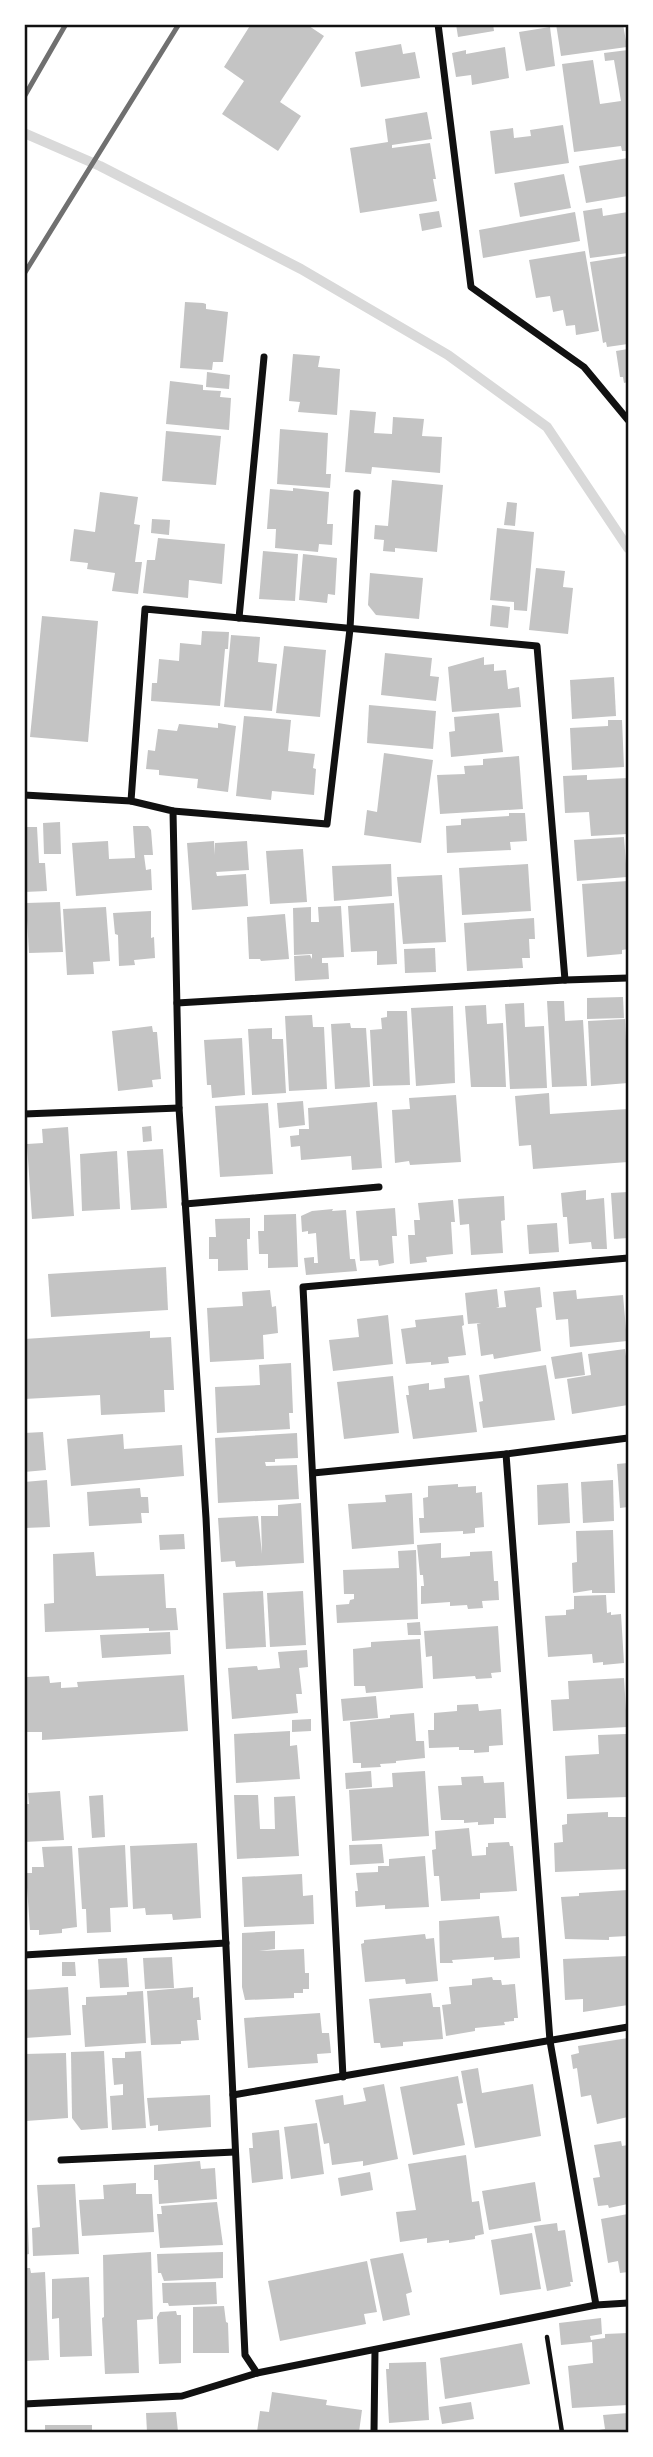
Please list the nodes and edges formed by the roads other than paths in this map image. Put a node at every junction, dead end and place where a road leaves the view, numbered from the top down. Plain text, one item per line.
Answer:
1 (438, 24) edge
2 (264, 357) dead end
3 (628, 420) edge
4 (357, 493) dead end
5 (239, 618) junction
6 (350, 629) junction
7 (24, 795) edge
8 (131, 801) junction
9 (173, 811) junction
10 (628, 978) edge
11 (565, 980) junction
12 (177, 1003) junction
13 (179, 1108) junction
14 (24, 1114) edge
15 (379, 1187) dead end
16 (185, 1204) junction
17 (628, 1258) edge
18 (628, 1438) edge
19 (506, 1454) junction
20 (313, 1473) junction
21 (226, 1942) junction
22 (24, 1955) edge
23 (628, 2027) edge
24 (550, 2042) junction
25 (343, 2077) junction
26 (233, 2095) junction
27 (235, 2152) junction
28 (61, 2160) dead end
29 (628, 2303) edge
30 (596, 2305) junction
31 (375, 2350) junction
32 (257, 2374) junction
33 (24, 2404) edge
34 (374, 2432) edge

1 - 3 street
2 - 5 street
4 - 6 street
5 - 6 street
5 - 8 street
6 - 9 street
6 - 11 street
7 - 8 street
8 - 9 street
9 - 12 street
10 - 11 street
11 - 12 street
12 - 13 street
13 - 14 street
13 - 16 street
15 - 16 street
16 - 21 street
17 - 20 street
18 - 19 street
19 - 20 street
19 - 24 street
20 - 25 street
21 - 22 street
21 - 26 street
23 - 24 street
24 - 25 street
24 - 30 street
25 - 26 street
26 - 27 street
27 - 28 street
27 - 32 street
29 - 30 street
30 - 31 street
31 - 32 street
31 - 34 street
32 - 33 street

